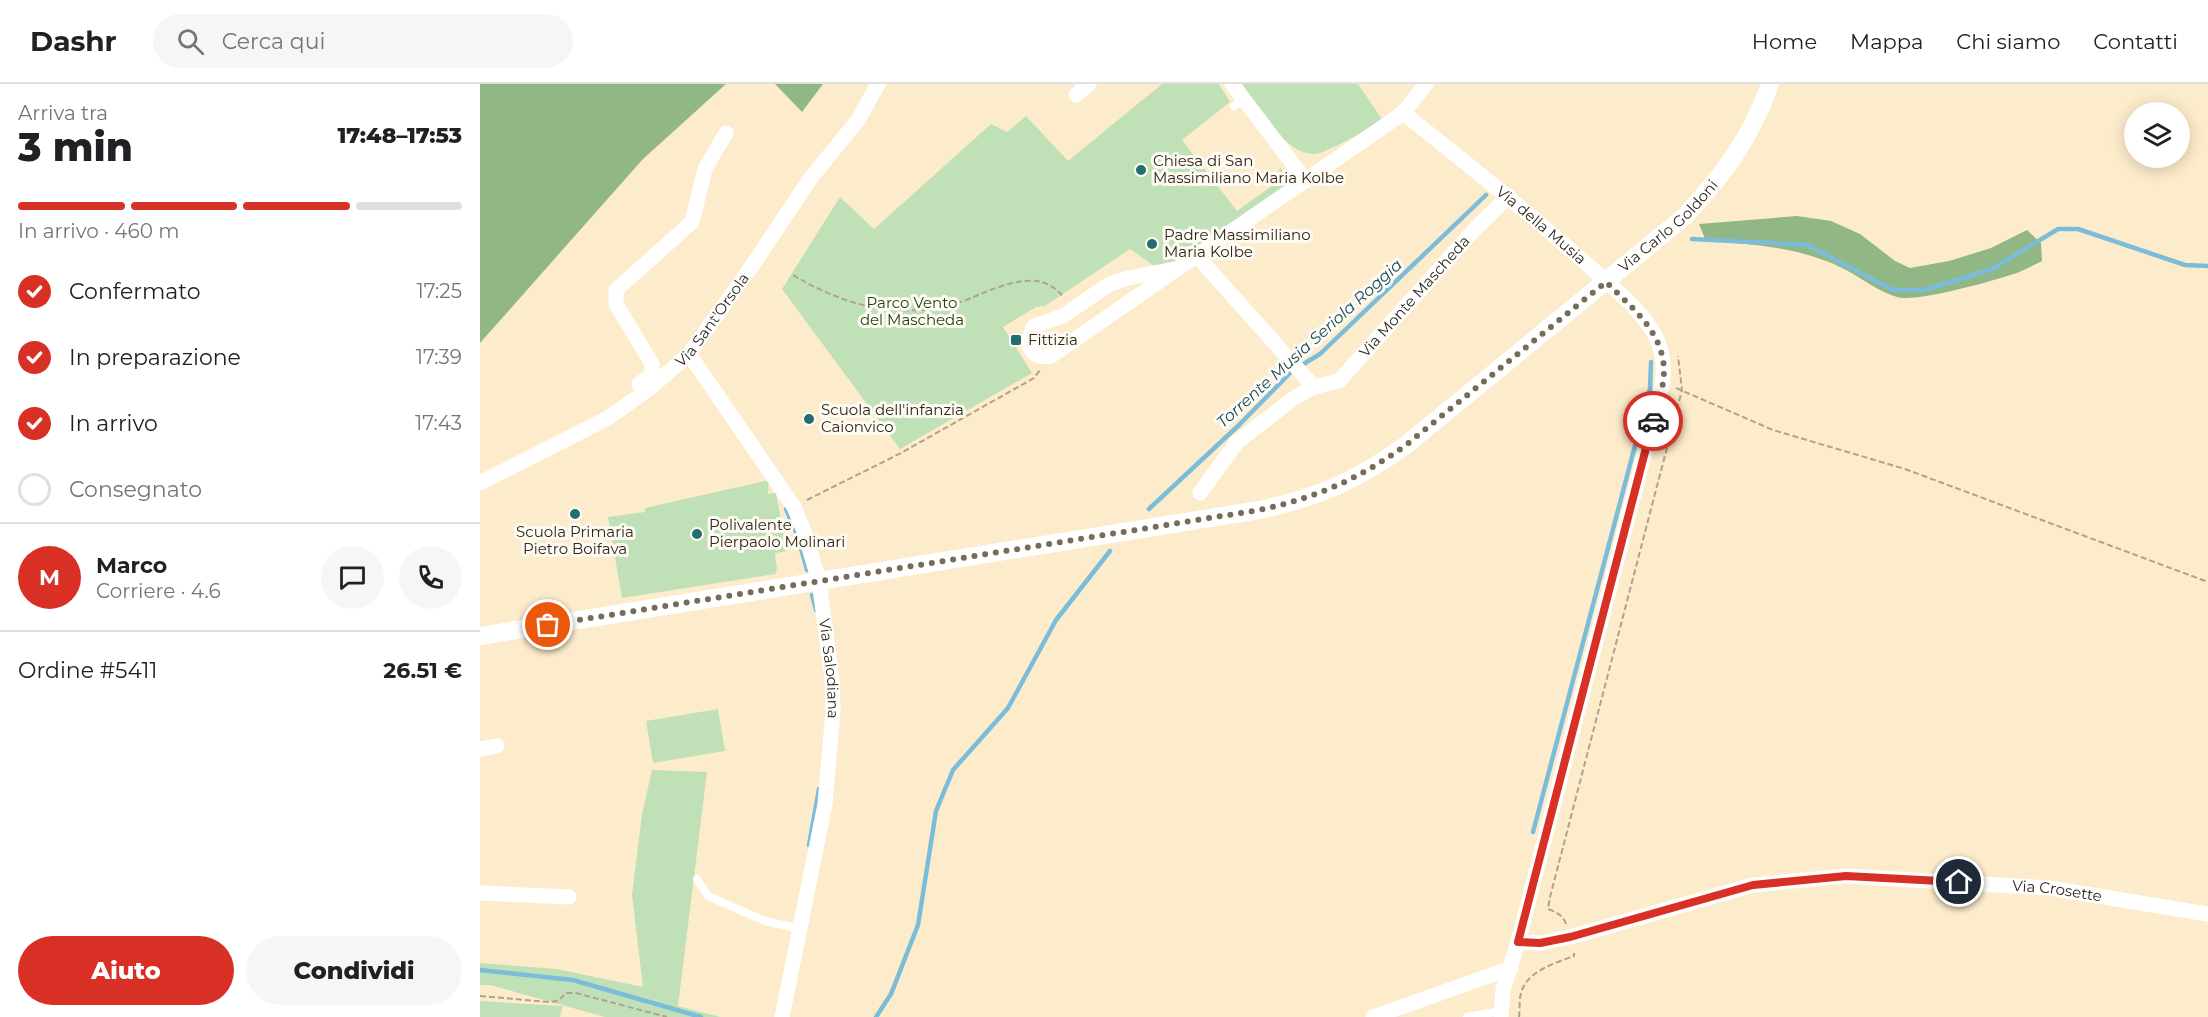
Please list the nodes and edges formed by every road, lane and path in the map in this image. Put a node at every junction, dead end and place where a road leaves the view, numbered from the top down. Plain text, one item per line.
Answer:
1 (878, 84) edge
2 (1089, 84) edge
3 (1232, 84) edge
4 (1426, 84) edge
5 (1770, 84) edge
6 (1076, 95) dead end
7 (1403, 113) junction
8 (726, 133) dead end
9 (1306, 181) junction
10 (1509, 196) junction
11 (1197, 255) junction
12 (1179, 268) junction
13 (793, 275) dead end
14 (1606, 282) junction
15 (1073, 310) junction
16 (689, 354) junction
17 (1050, 356) junction
18 (1662, 384) junction
19 (1314, 387) junction
20 (608, 418) junction
21 (480, 483) edge
22 (1200, 493) dead end
23 (794, 507) junction
24 (819, 581) junction
25 (2208, 582) edge
26 (480, 636) edge
27 (497, 746) dead end
28 (480, 749) edge
29 (698, 879) dead end
30 (480, 893) edge
31 (569, 897) dead end
32 (2208, 914) edge
33 (800, 929) junction
34 (1570, 937) junction
35 (1518, 942) junction
36 (1510, 968) junction
37 (480, 996) edge
38 (1501, 1014) edge
39 (667, 1017) edge
40 (782, 1017) edge
41 (1373, 1017) edge
42 (1467, 1017) edge
43 (1519, 1017) edge

1 - 16 street, Via Sant'Orsola
2 - 6 street
3 - 9 street
4 - 7 street
5 - 14 street, Via Carlo Goldoni
7 - 9 street
7 - 10 street, Via della Musia
8 - 20 street
9 - 11 street
10 - 14 street, Via della Musia
10 - 19 street, Via Monte Mascheda
11 - 12 street
11 - 19 street
12 - 15 street
12 - 17 street
13 - 15 path
14 - 18 street, Via della Musia
14 - 24 street, Via Carlo Goldoni
15 - 17 street
16 - 20 street, Via Sant'Orsola
16 - 23 street, Via Salodiana
17 - 23 path
18 - 25 path
18 - 35 street, Via della Musia
19 - 22 street, Via Monte Mascheda
20 - 21 street, Via Sant'Orsola
23 - 24 street, Via Salodiana
24 - 26 street, Via Carlo Goldoni
24 - 33 street, Via Salodiana
27 - 28 street
29 - 33 lane
30 - 31 street
32 - 34 street, Via Crosette
33 - 40 street, Via Salodiana
34 - 35 street, Via Crosette
34 - 43 path
35 - 36 street, Via della Musia
36 - 38 street, Via della Musia
36 - 41 street
37 - 39 path
38 - 42 lane

